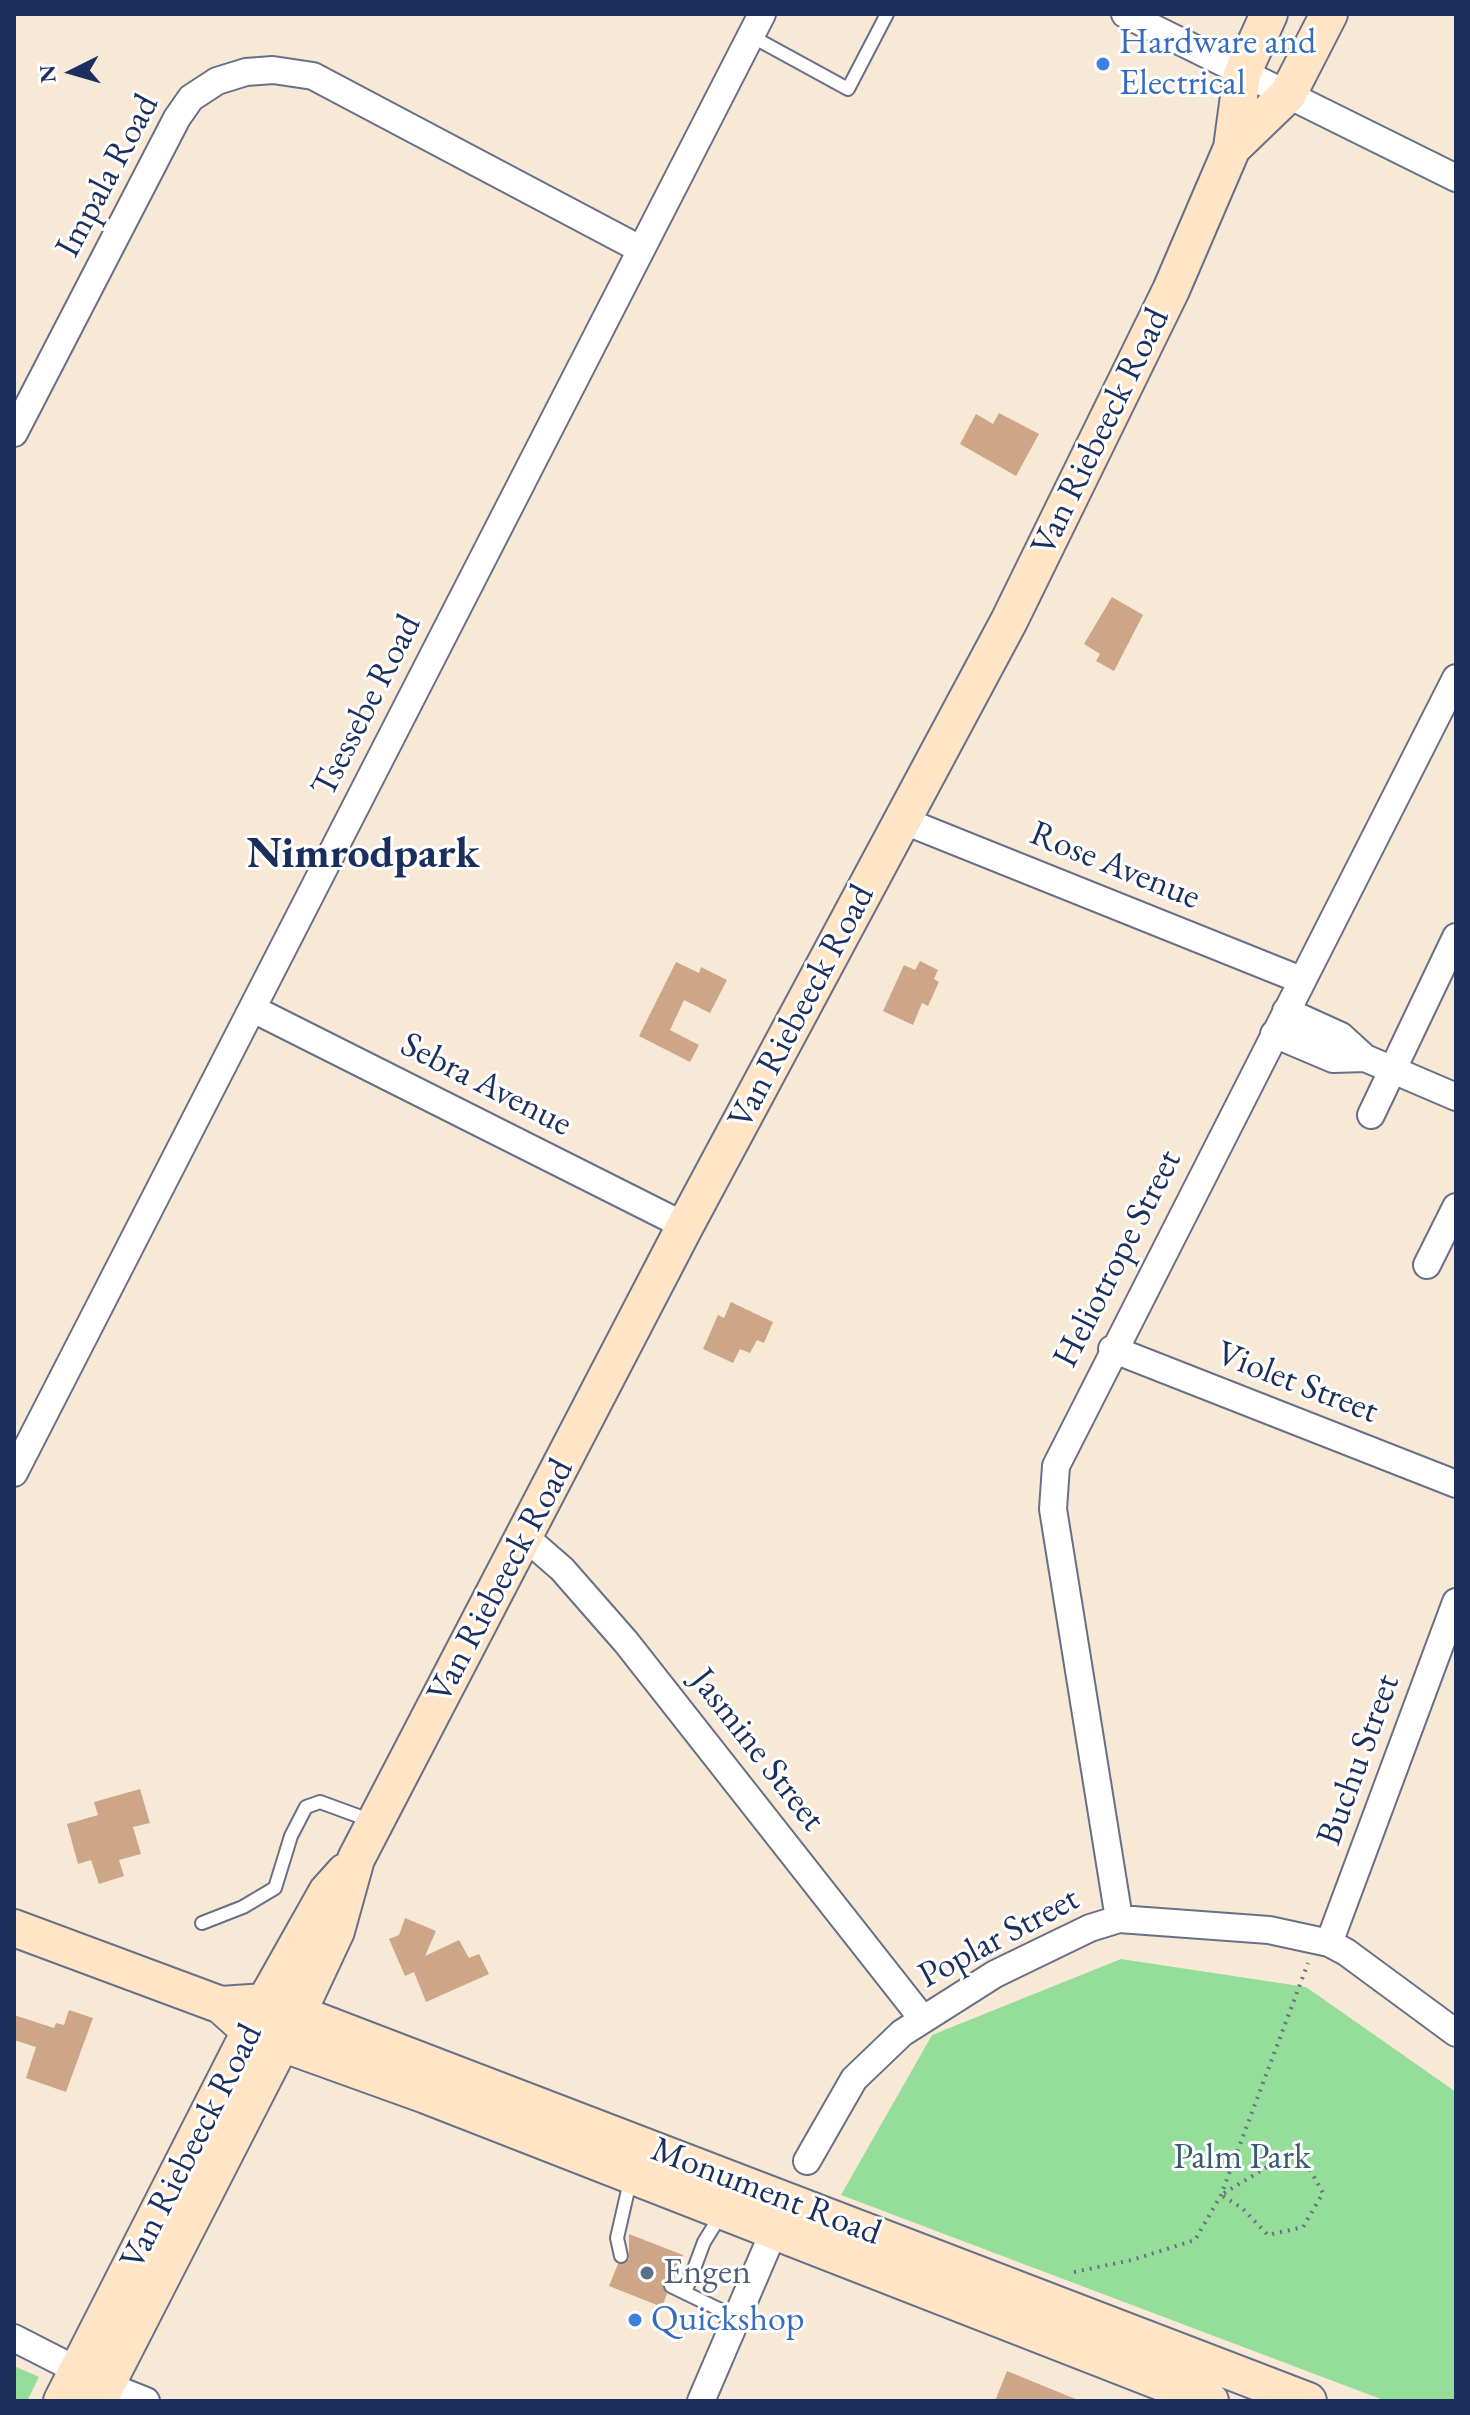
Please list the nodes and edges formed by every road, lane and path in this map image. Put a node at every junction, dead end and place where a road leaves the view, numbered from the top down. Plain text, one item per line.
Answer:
1 (887, 14) edge
2 (1125, 14) edge
3 (1269, 14) edge
4 (1329, 14) edge
5 (757, 25) edge
6 (1242, 74) junction
7 (1288, 94) junction
8 (1232, 148) junction
9 (1456, 178) edge
10 (640, 249) junction
11 (14, 433) edge
12 (1456, 678) edge
13 (902, 820) junction
14 (1456, 937) edge
15 (1301, 980) junction
16 (253, 1009) junction
17 (1280, 1022) junction
18 (1393, 1070) junction
19 (1456, 1097) edge
20 (1371, 1115) dead end
21 (1456, 1207) edge
22 (685, 1226) junction
23 (1427, 1265) dead end
24 (1112, 1349) junction
25 (14, 1473) edge
26 (1456, 1484) edge
27 (524, 1536) junction
28 (1456, 1602) edge
29 (375, 1823) junction
30 (1119, 1919) junction
31 (202, 1923) dead end
32 (14, 1928) edge
33 (1322, 1942) junction
34 (922, 2018) junction
35 (273, 2022) junction
36 (1456, 2033) edge
37 (807, 2161) dead end
38 (631, 2176) junction
39 (1221, 2195) junction
40 (723, 2212) junction
41 (781, 2216) junction
42 (621, 2256) dead end
43 (1074, 2272) dead end
44 (671, 2286) dead end
45 (685, 2293) junction
46 (737, 2318) junction
47 (14, 2338) edge
48 (1154, 2376) edge
49 (86, 2390) edge
50 (146, 2401) edge
51 (701, 2401) edge
52 (1210, 2401) edge
53 (1308, 2401) edge

1 - 5 lane
2 - 6 street
3 - 6 street, Van Riebeeck Road
4 - 7 street, Van Riebeeck Road
5 - 10 street, Tsessebe Road
6 - 7 street
6 - 8 street, Van Riebeeck Road
7 - 8 street, Van Riebeeck Road
7 - 9 street
8 - 13 street, Van Riebeeck Road
10 - 11 street, Impala Road
10 - 16 street, Tsessebe Road
12 - 15 street, Heliotrope Street
13 - 15 street, Rose Avenue
13 - 22 street, Van Riebeeck Road
14 - 18 street
15 - 17 street, Heliotrope Street
16 - 22 street, Sebra Avenue
16 - 25 street, Tsessebe Road
17 - 18 street
17 - 24 street, Heliotrope Street
18 - 19 street
18 - 20 street
21 - 23 street
22 - 27 street, Van Riebeeck Road
24 - 26 street, Violet Street
24 - 30 street, Heliotrope Street
27 - 29 street, Van Riebeeck Road
27 - 34 street, Jasmine Street
28 - 33 street, Buchu Street
29 - 31 lane
29 - 35 street, Van Riebeeck Road
30 - 33 street, Poplar Street
30 - 34 street, Poplar Street
32 - 35 street, Monument Road
33 - 36 street, Poplar Street
33 - 39 path
34 - 37 street, Poplar Street
35 - 38 street, Monument Road
35 - 41 street, Monument Road
35 - 49 street, Van Riebeeck Road
38 - 40 street, Monument Road
38 - 42 lane
39 - 39 path
39 - 43 path
40 - 41 street, Monument Road
40 - 45 lane
41 - 46 street
41 - 48 street, Monument Road
44 - 45 lane
45 - 46 lane
46 - 51 street
47 - 49 street
48 - 52 street, Monument Road
48 - 53 street, Monument Road
49 - 50 street

